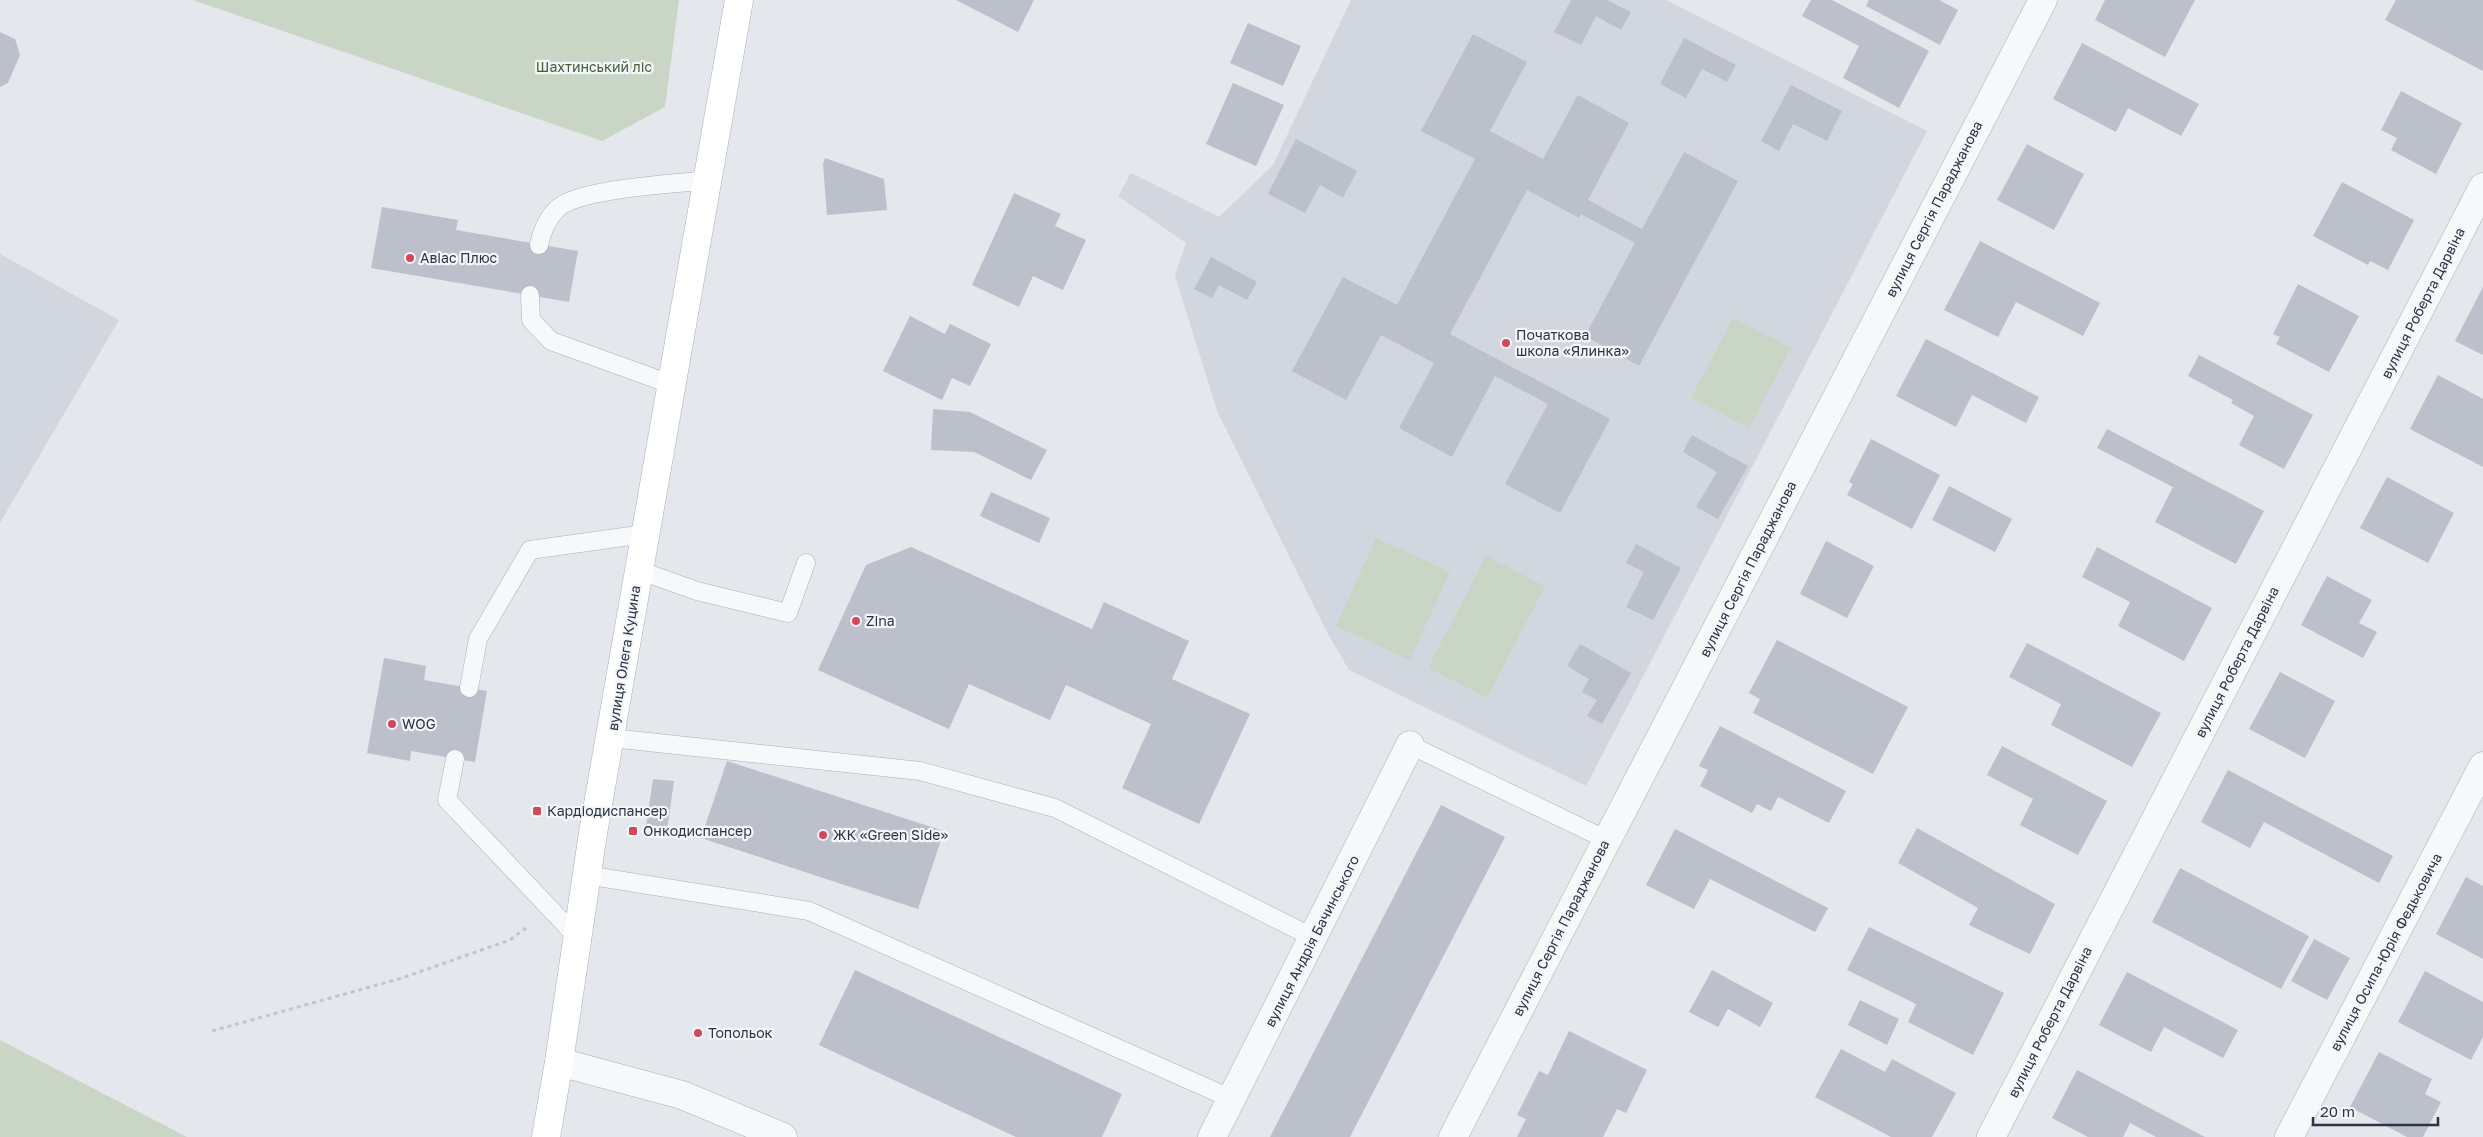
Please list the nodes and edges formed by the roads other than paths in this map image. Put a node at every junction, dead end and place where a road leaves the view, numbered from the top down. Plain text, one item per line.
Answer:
1 (739, 0) edge
2 (2042, 0) edge
3 (709, 180) junction
4 (2483, 187) edge
5 (539, 245) dead end
6 (530, 296) dead end
7 (672, 385) junction
8 (645, 534) junction
9 (806, 564) dead end
10 (638, 570) junction
11 (469, 688) dead end
12 (611, 738) junction
13 (1410, 745) joint
14 (455, 759) dead end
15 (2483, 766) edge
16 (1607, 840) junction
17 (586, 874) junction
18 (577, 937) junction
19 (1314, 938) junction
20 (559, 1062) junction
21 (1232, 1100) junction
22 (546, 1137) edge
23 (783, 1137) edge
24 (1212, 1137) edge
25 (1453, 1137) edge
26 (1991, 1137) edge
27 (2289, 1137) edge

1 - 3 street, вулиця Олега Куцина
2 - 16 street, вулиця Сергія Параджанова
3 - 5 lane
3 - 7 street, вулиця Олега Куцина
4 - 26 street, вулиця Роберта Дарвіна
6 - 7 lane
7 - 8 street, вулиця Олега Куцина
8 - 10 street, вулиця Олега Куцина
8 - 11 lane
9 - 10 lane
10 - 12 street, вулиця Олега Куцина
12 - 17 street, вулиця Олега Куцина
12 - 19 lane
13 - 16 lane
13 - 19 street, вулиця Андрія Бачинського
14 - 18 lane
15 - 27 street, вулиця Осипа-Юрія Федьковича
16 - 25 street, вулиця Сергія Параджанова
17 - 18 street, вулиця Олега Куцина
17 - 21 lane
18 - 20 street, вулиця Олега Куцина
19 - 21 street, вулиця Андрія Бачинського
20 - 22 street, вулиця Олега Куцина
20 - 23 street
21 - 24 street, вулиця Андрія Бачинського

